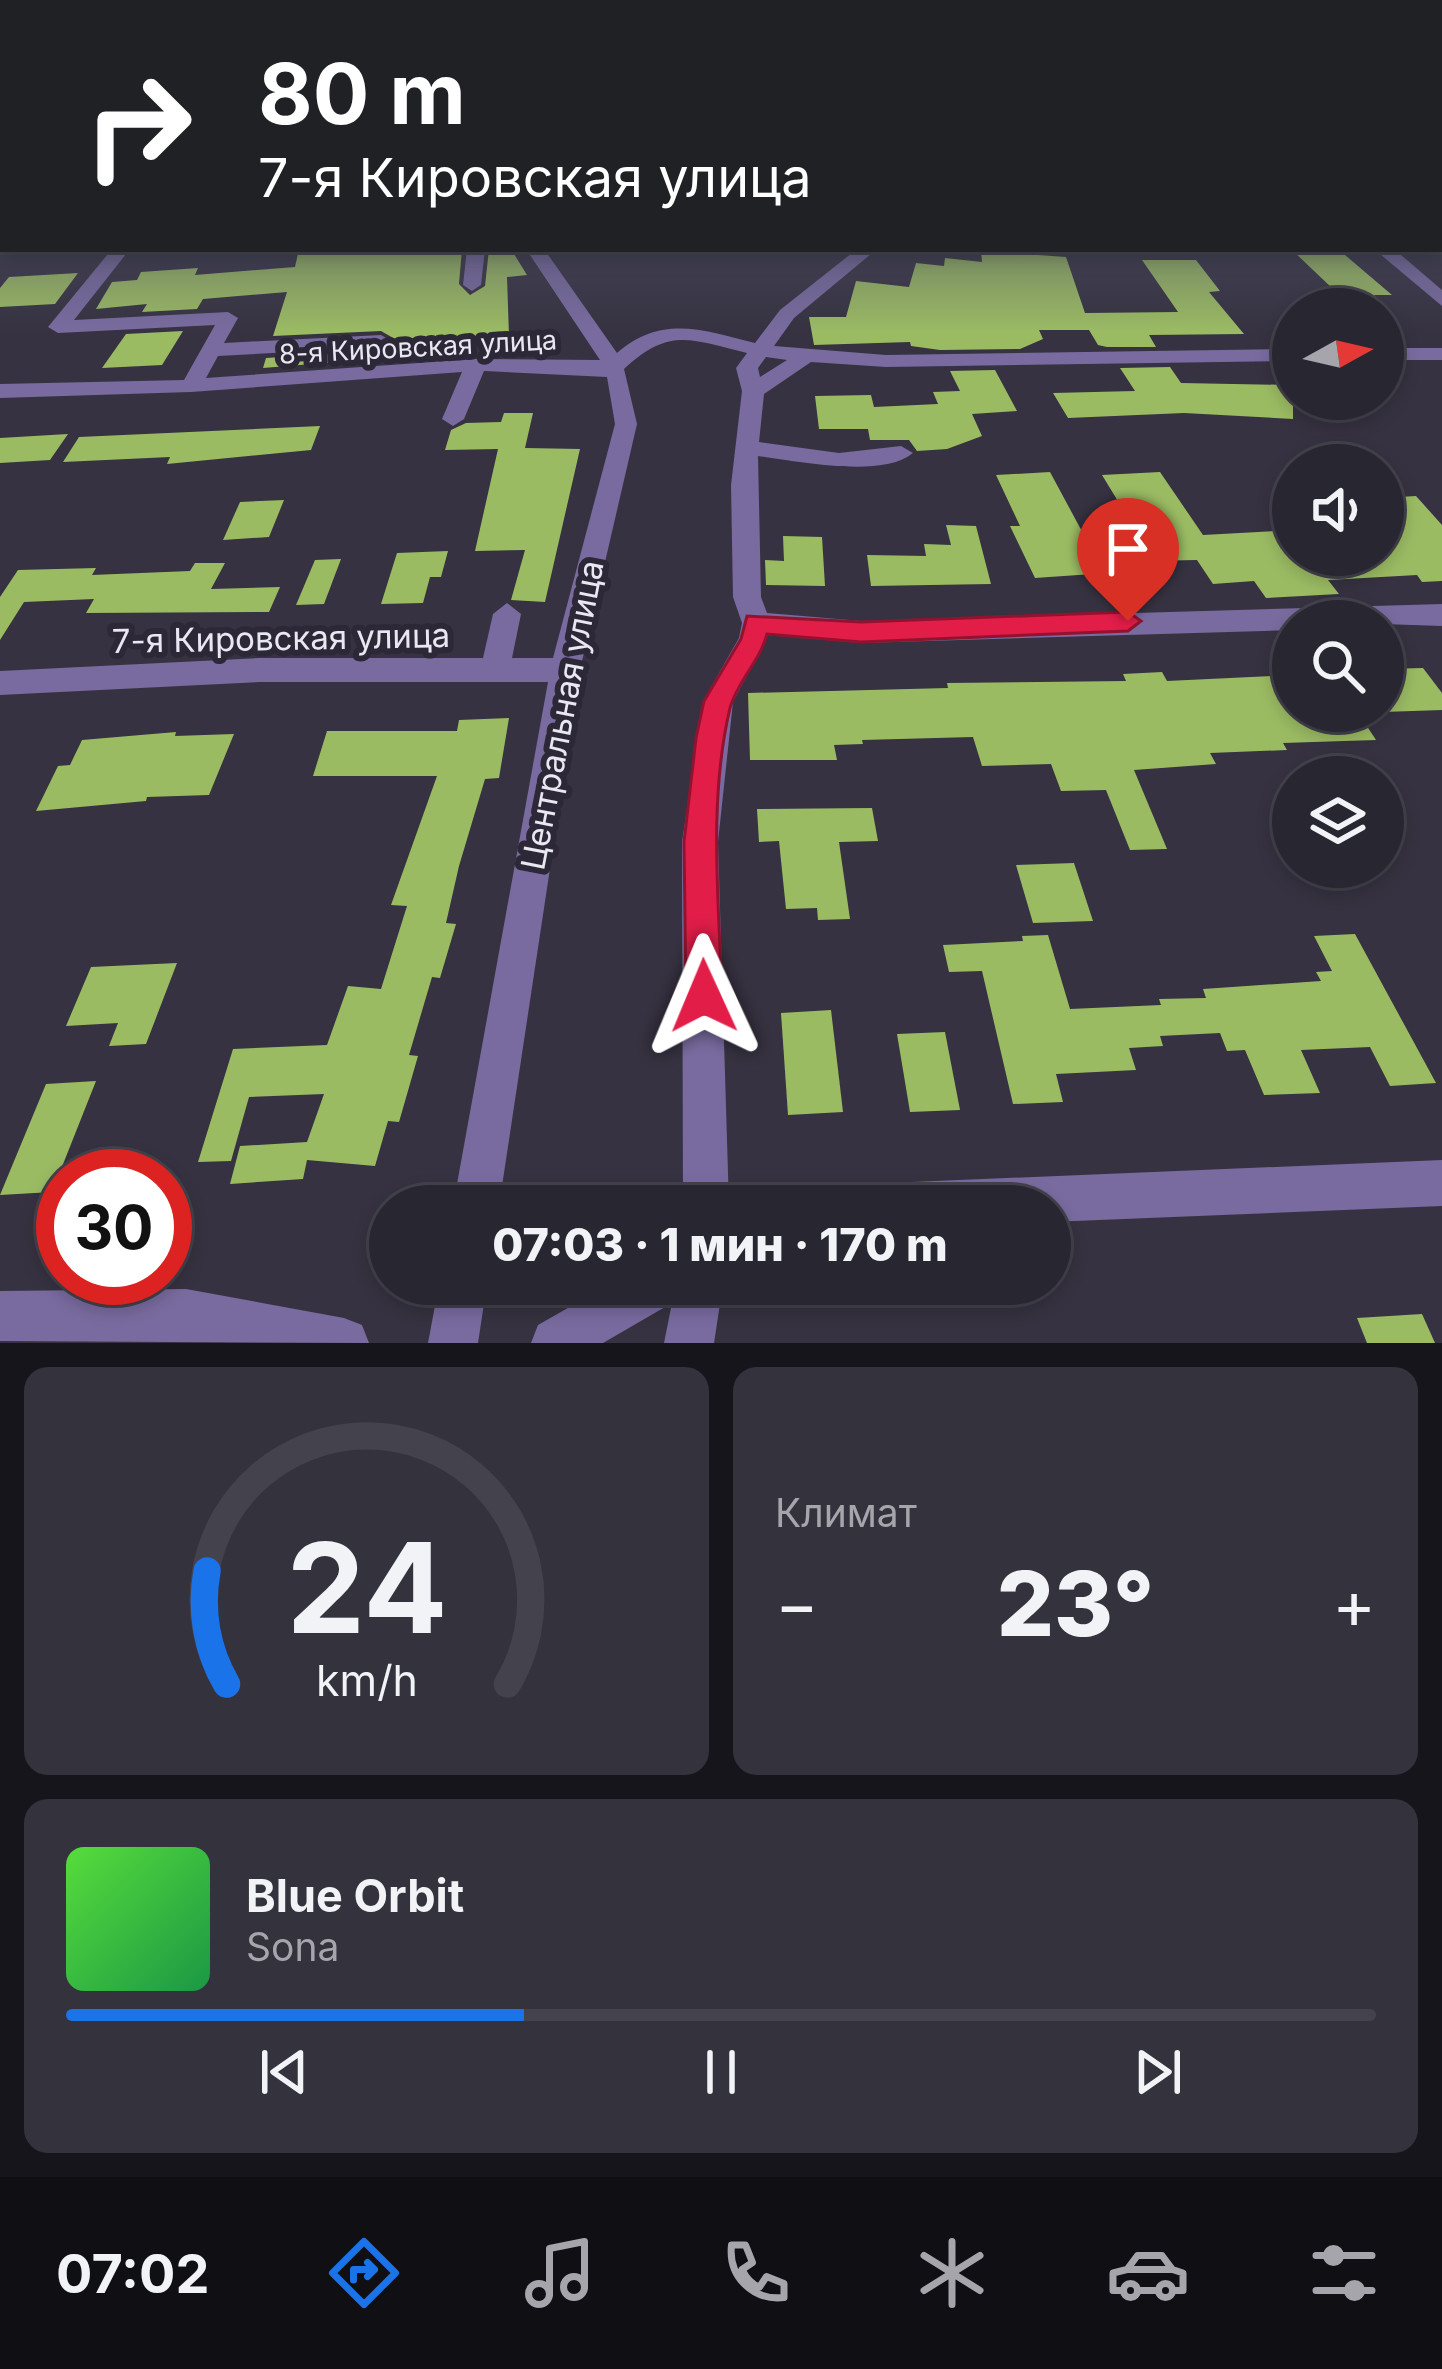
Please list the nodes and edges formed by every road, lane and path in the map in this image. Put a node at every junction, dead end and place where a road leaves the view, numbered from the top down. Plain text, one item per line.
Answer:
1 (119, 252) edge
2 (476, 252) edge
3 (537, 252) edge
4 (864, 252) edge
5 (1386, 252) edge
6 (472, 286) dead end
7 (1442, 300) edge
8 (381, 340) dead end
9 (211, 350) junction
10 (760, 350) junction
11 (1404, 354) edge
12 (1442, 354) edge
13 (807, 356) junction
14 (1272, 356) edge
15 (476, 365) junction
16 (614, 367) junction
17 (191, 386) junction
18 (753, 391) junction
19 (9, 393) edge
20 (453, 419) dead end
21 (746, 447) junction
22 (901, 453) dead end
23 (507, 614) dead end
24 (1442, 615) edge
25 (756, 623) junction
26 (495, 670) junction
27 (565, 670) junction
28 (0, 683) edge
29 (1442, 1183) edge
30 (479, 1185) edge
31 (706, 1185) edge
32 (1071, 1198) edge
33 (460, 1305) edge
34 (621, 1305) edge
35 (695, 1305) edge
36 (0, 1316) edge
37 (344, 1343) edge
38 (454, 1343) edge
39 (556, 1343) edge
40 (689, 1343) edge

1 - 9 street
2 - 6 street
3 - 16 street, Центральная улица
4 - 10 street
5 - 7 street
8 - 9 street
9 - 17 street
10 - 13 street
10 - 16 street
10 - 18 street
11 - 12 street
13 - 14 street
13 - 18 street
15 - 16 street, 8-я Кировская улица
15 - 17 street, 8-я Кировская улица
15 - 20 street
16 - 27 street, Центральная улица
17 - 19 street, 8-я Кировская улица
18 - 21 street
21 - 22 street
21 - 25 street
23 - 26 street
24 - 25 street
25 - 31 street
26 - 27 street, 7-я Кировская улица
26 - 28 street, 7-я Кировская улица
27 - 30 street, Центральная улица
29 - 32 street
33 - 38 street
34 - 39 street
35 - 40 street
36 - 37 street

